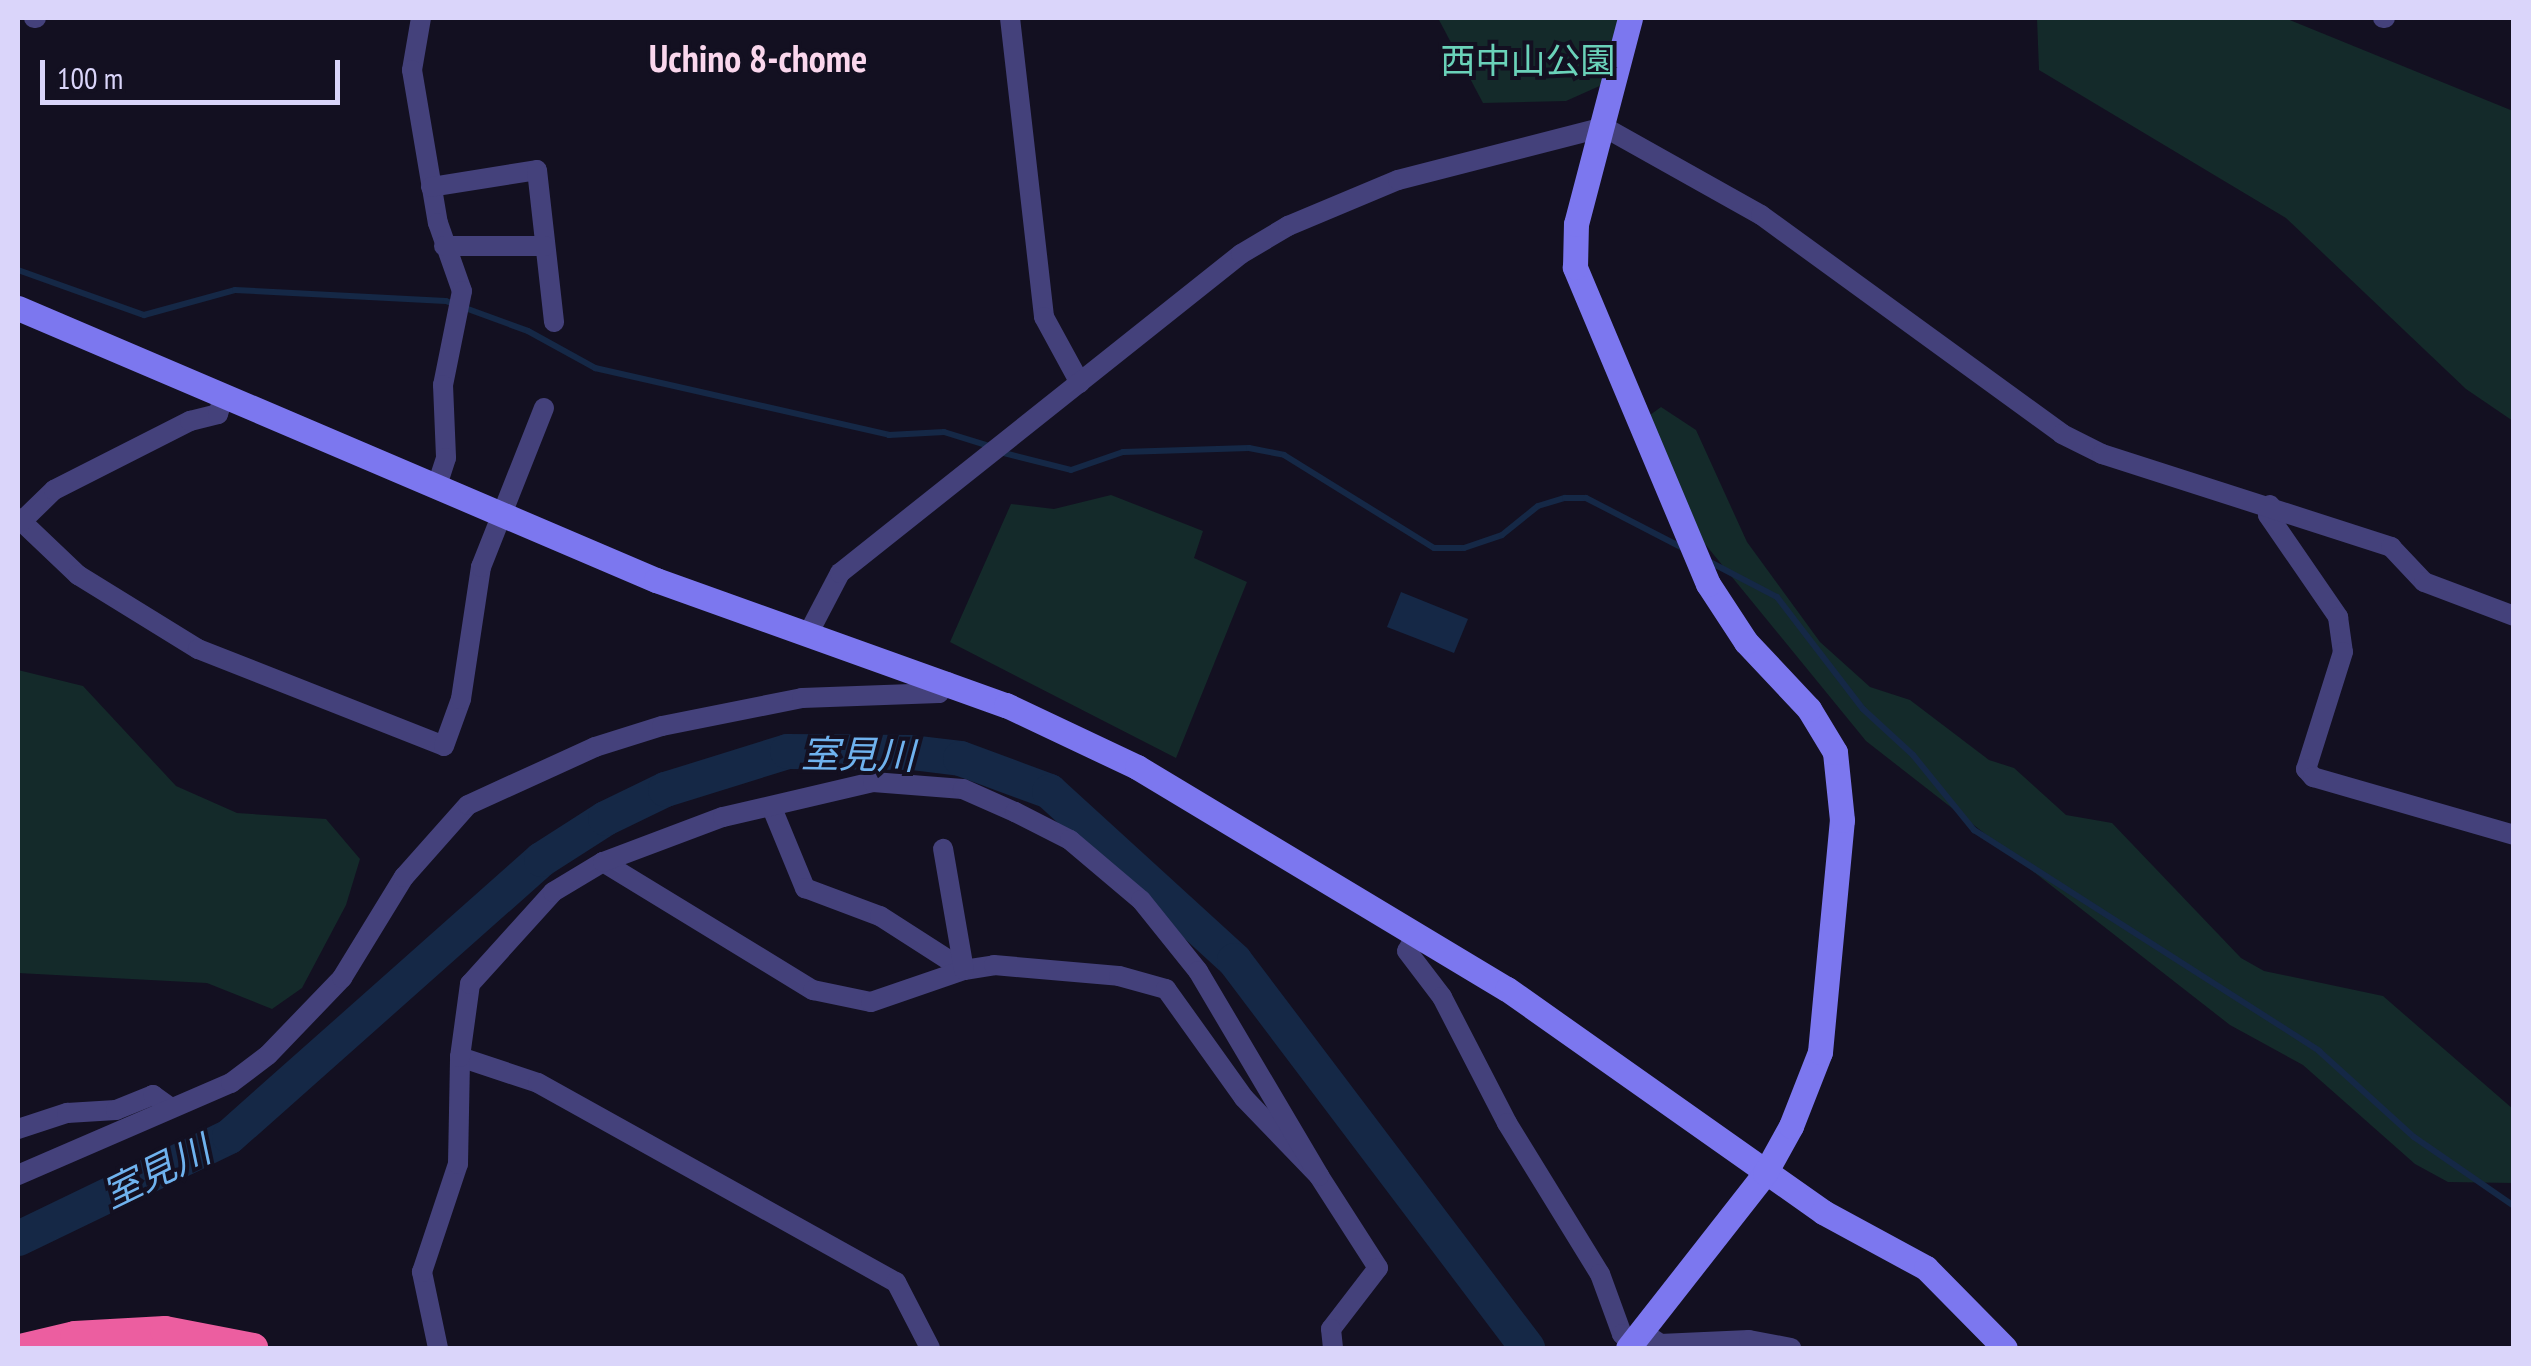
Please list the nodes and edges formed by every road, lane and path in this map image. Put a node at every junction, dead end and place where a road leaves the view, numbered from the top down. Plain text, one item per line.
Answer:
1 (421, 18) edge
2 (1010, 18) edge
3 (1630, 18) edge
4 (1604, 127) junction
5 (431, 188) junction
6 (444, 246) junction
7 (545, 246) junction
8 (18, 308) edge
9 (554, 322) dead end
10 (1080, 383) junction
11 (224, 395) junction
12 (544, 408) dead end
13 (436, 488) junction
14 (2270, 504) junction
15 (500, 515) junction
16 (20, 520) edge
17 (2514, 616) edge
18 (807, 636) junction
19 (947, 682) junction
20 (772, 808) junction
21 (2514, 835) edge
22 (943, 849) dead end
23 (603, 862) junction
24 (1416, 936) junction
25 (964, 970) junction
26 (460, 1056) junction
27 (171, 1108) junction
28 (18, 1128) edge
29 (1765, 1173) junction
30 (18, 1175) edge
31 (1319, 1176) junction
32 (1634, 1343) edge
33 (24, 1348) edge
34 (253, 1348) edge
35 (438, 1348) edge
36 (930, 1348) edge
37 (1332, 1348) edge
38 (1792, 1348) edge
39 (2005, 1348) edge

1 - 5 street
2 - 10 street
3 - 4 street
4 - 10 street
4 - 14 street
4 - 29 street
5 - 6 street
5 - 7 street
6 - 7 street
6 - 13 street
7 - 9 street
8 - 11 street
10 - 18 street
11 - 13 street
11 - 16 street
12 - 15 street
13 - 15 street
14 - 17 street
14 - 21 street
15 - 16 street
15 - 18 street
18 - 19 street
19 - 24 street
19 - 27 street
20 - 23 street
20 - 25 street
20 - 31 street
22 - 25 street
23 - 25 street
23 - 26 street
24 - 29 street
24 - 32 street
25 - 31 street
26 - 35 street
26 - 36 street
27 - 28 street
27 - 30 street
29 - 32 street
29 - 39 street
31 - 37 street
32 - 38 street
33 - 34 highway

